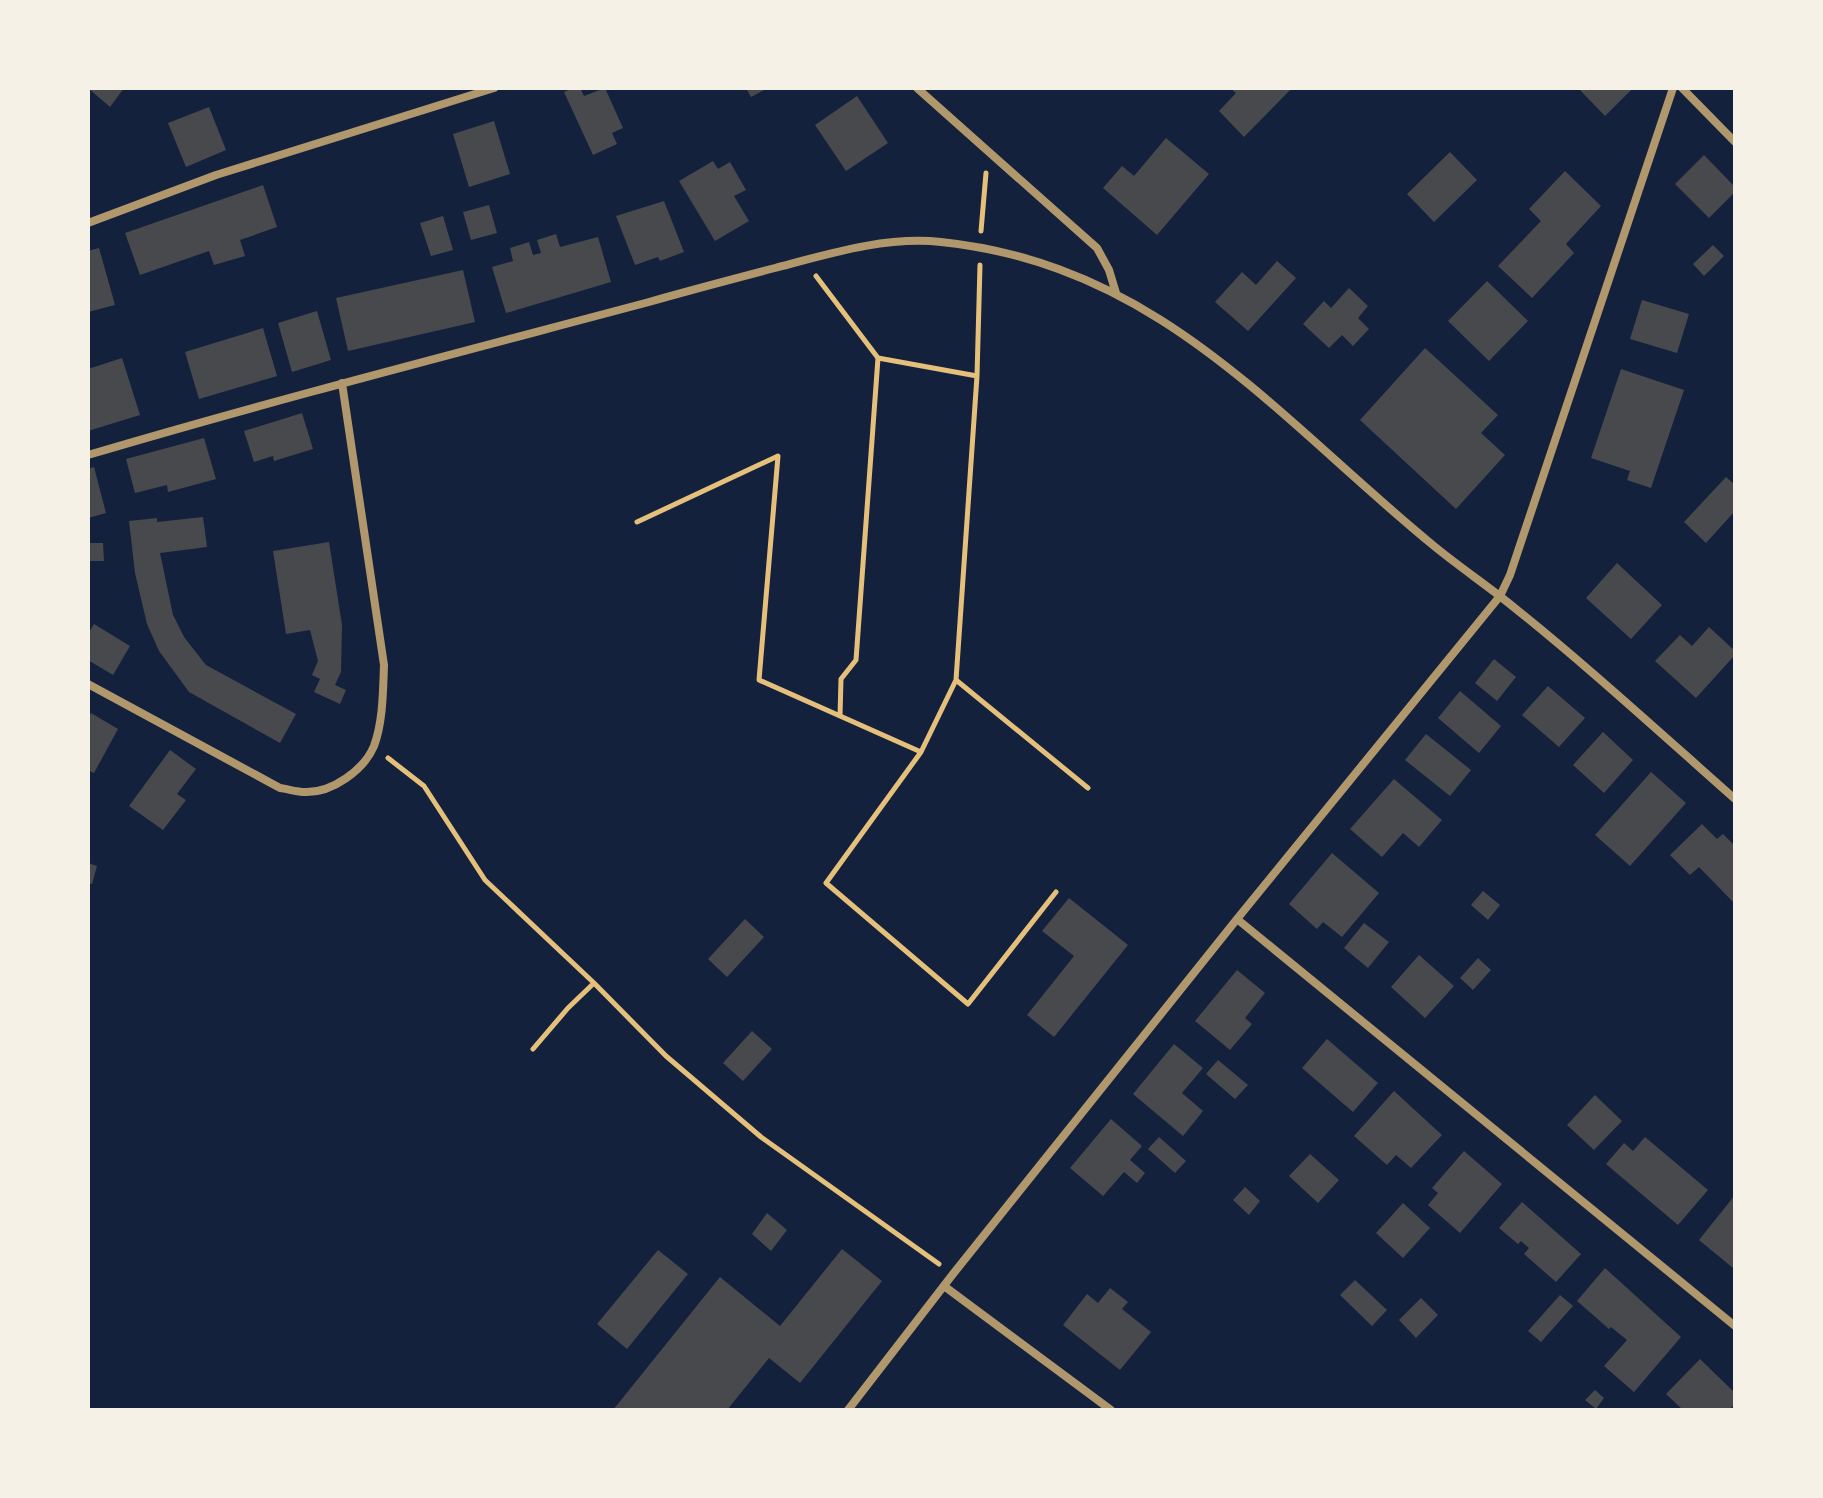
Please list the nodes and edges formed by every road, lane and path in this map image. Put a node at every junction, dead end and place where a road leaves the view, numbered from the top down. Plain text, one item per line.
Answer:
1 (494, 88) edge
2 (917, 88) edge
3 (1673, 88) edge
4 (1682, 88) edge
5 (1735, 142) edge
6 (988, 150) junction
7 (88, 223) edge
8 (979, 249) junction
9 (818, 279) dead end
10 (1116, 293) junction
11 (878, 358) junction
12 (977, 376) junction
13 (342, 383) junction
14 (88, 455) edge
15 (637, 522) dead end
16 (1500, 596) junction
17 (956, 680) junction
18 (88, 684) edge
19 (840, 716) junction
20 (374, 746) junction
21 (921, 752) junction
22 (1088, 788) dead end
23 (1735, 799) edge
24 (1056, 892) dead end
25 (1237, 919) junction
26 (594, 983) junction
27 (533, 1049) dead end
28 (953, 1274) junction
29 (944, 1286) junction
30 (1735, 1326) edge
31 (848, 1410) edge
32 (1111, 1410) edge

1 - 7 street
2 - 6 street
3 - 16 street
4 - 5 street
6 - 8 path
6 - 10 street
8 - 10 street
8 - 12 path
8 - 13 street
9 - 11 path
10 - 16 street
11 - 12 path
11 - 19 path
12 - 17 path
13 - 14 street
13 - 20 street
15 - 19 path
16 - 23 street
16 - 25 street
17 - 21 path
17 - 22 path
18 - 20 street
19 - 21 path
20 - 26 path
21 - 24 path
25 - 28 street
25 - 30 street
26 - 27 path
26 - 28 path
28 - 29 street
29 - 31 street
29 - 32 street

